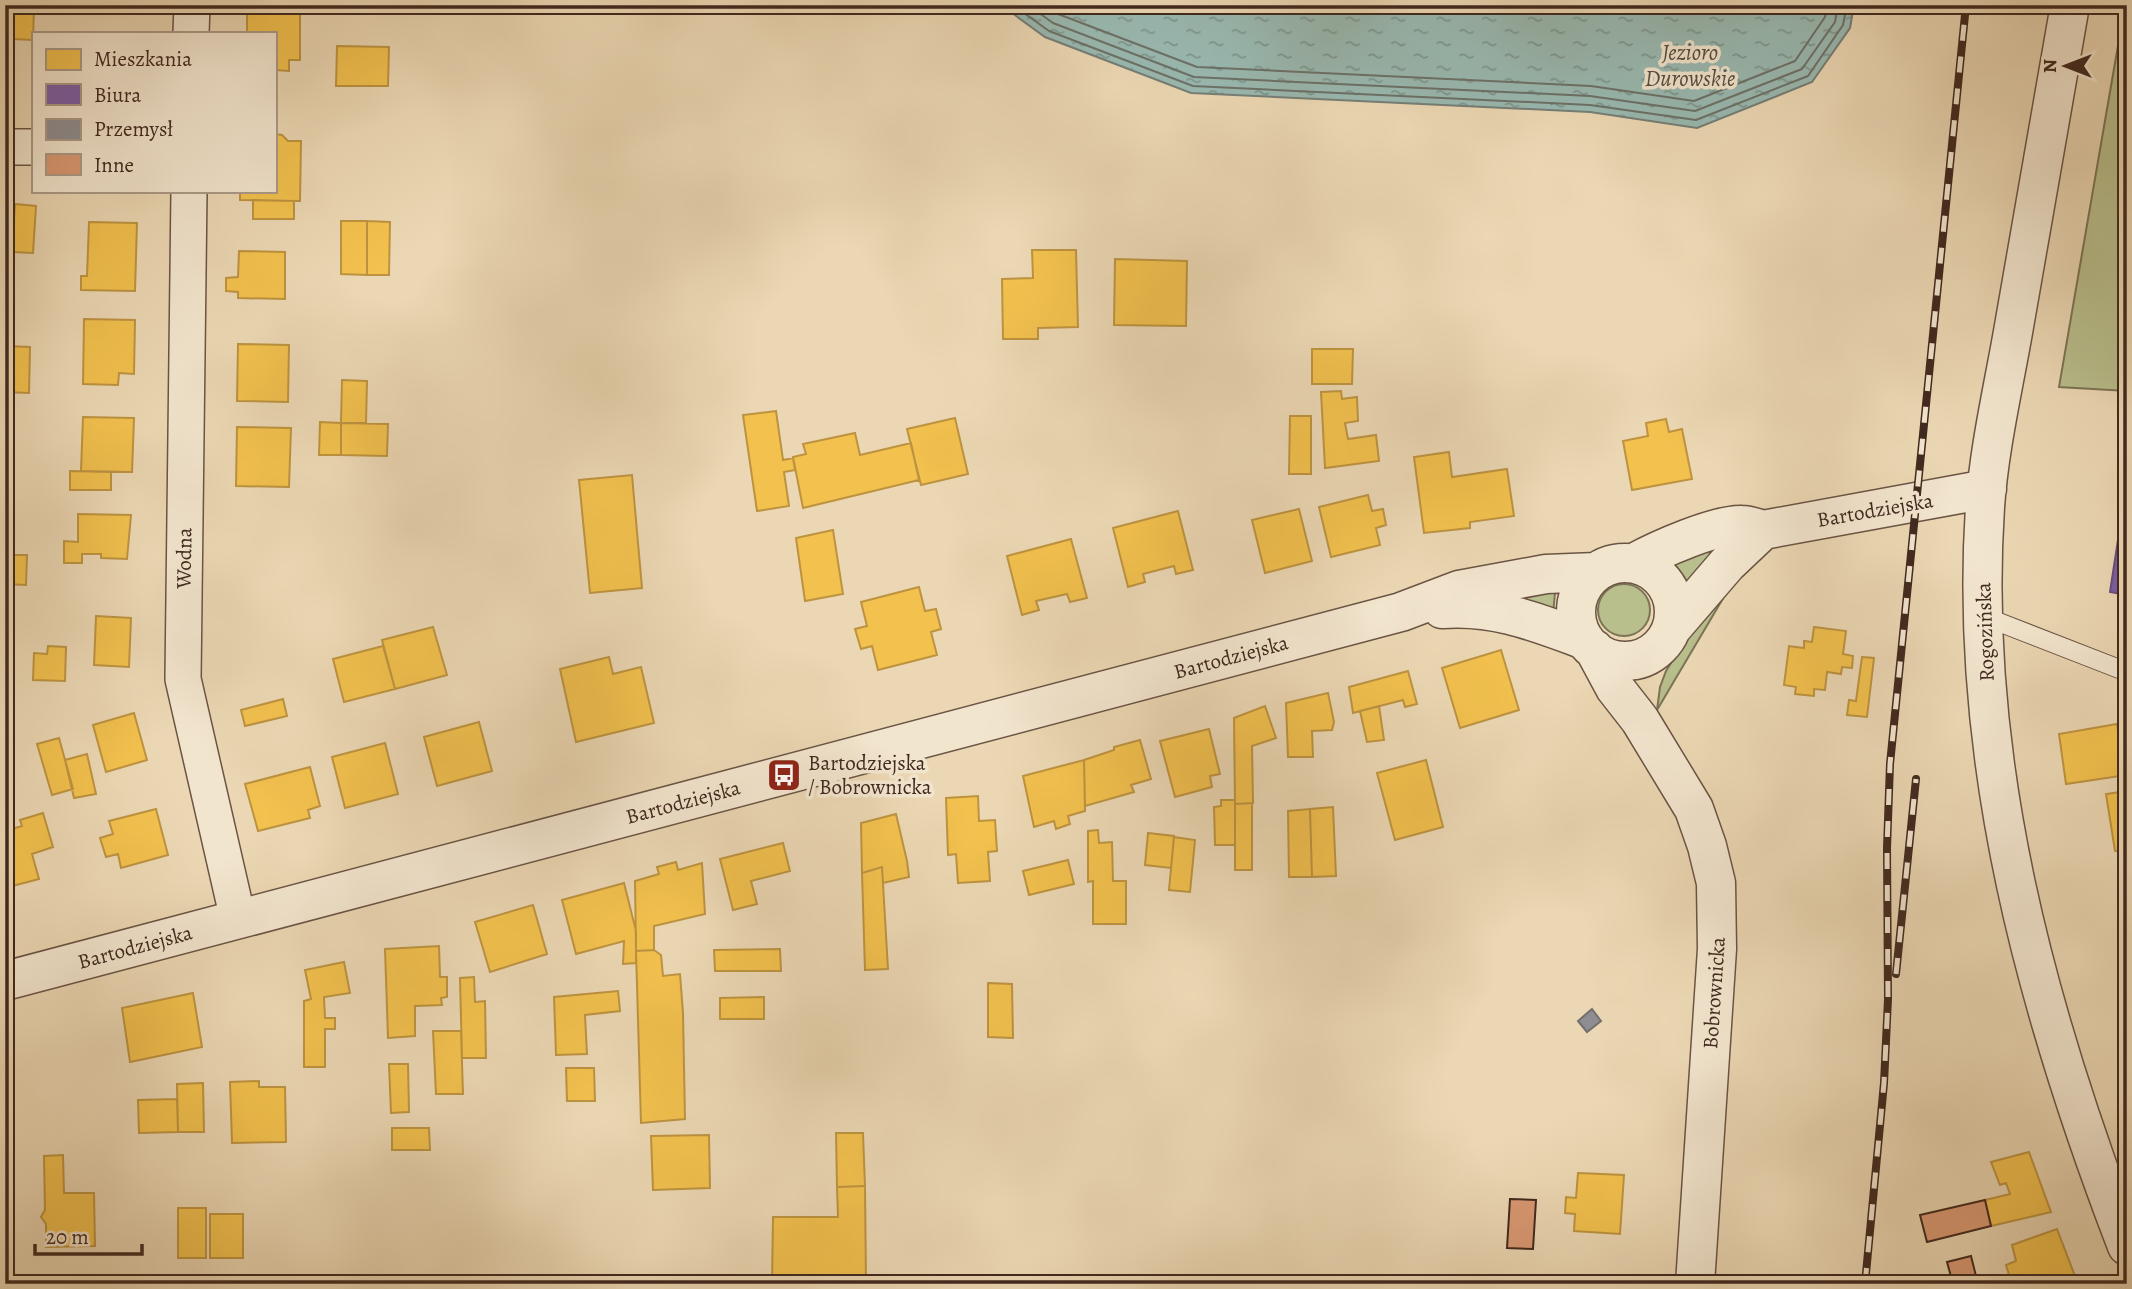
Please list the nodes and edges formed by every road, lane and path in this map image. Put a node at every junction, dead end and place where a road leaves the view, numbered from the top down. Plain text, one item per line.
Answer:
1 (192, 5) edge
2 (2070, 5) edge
3 (191, 32) edge
4 (5, 147) edge
5 (32, 147) edge
6 (188, 192) edge
7 (1987, 489) junction
8 (1763, 530) junction
9 (1634, 563) junction
10 (1596, 572) junction
11 (1401, 612) junction
12 (1983, 616) junction
13 (1661, 641) junction
14 (1589, 645) junction
15 (2127, 672) edge
16 (1640, 720) junction
17 (238, 919) junction
18 (5, 981) edge
19 (2127, 1246) edge
20 (1695, 1284) edge

1 - 3 street
2 - 7 street, Rogozińska
4 - 5 street
6 - 17 street, Wodna
7 - 8 street, Bartodziejska
7 - 12 street, Rogozińska
8 - 9 street, Bartodziejska
8 - 13 street
9 - 10 street
9 - 13 street
10 - 11 street, Bartodziejska
10 - 14 street
11 - 14 street, Bartodziejska
11 - 17 street, Bartodziejska
12 - 15 lane
12 - 19 street, Rogozińska
13 - 14 street
13 - 16 street
14 - 16 street, Bobrownicka
16 - 20 street, Bobrownicka
17 - 18 street, Bartodziejska

